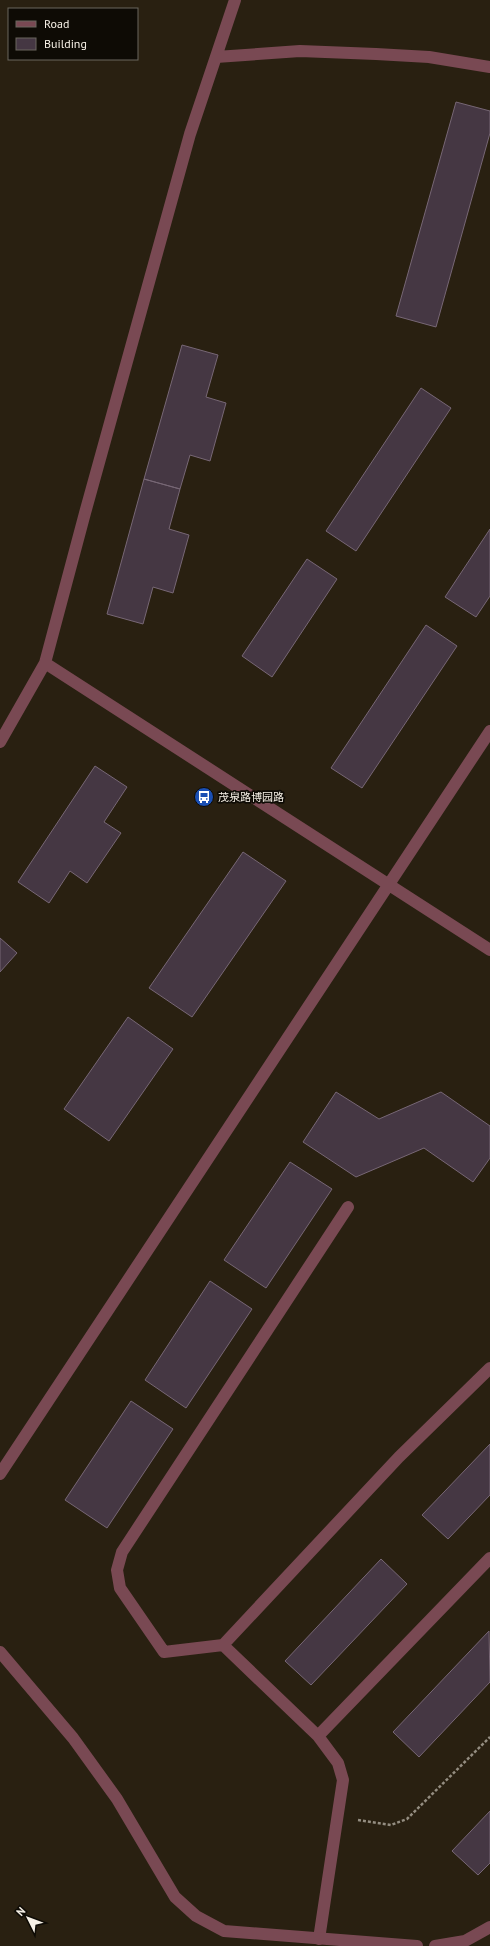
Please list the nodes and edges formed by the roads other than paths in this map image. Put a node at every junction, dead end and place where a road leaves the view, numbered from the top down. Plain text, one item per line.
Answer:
1 (235, 0) edge
2 (216, 57) junction
3 (490, 67) edge
4 (45, 663) junction
5 (490, 731) edge
6 (0, 742) edge
7 (388, 883) junction
8 (490, 950) edge
9 (348, 1207) dead end
10 (490, 1368) edge
11 (0, 1474) edge
12 (490, 1558) edge
13 (223, 1645) junction
14 (0, 1652) edge
15 (318, 1736) junction
16 (490, 1927) edge
17 (319, 1939) junction
18 (417, 1946) edge
19 (435, 1946) edge

1 - 2 street
2 - 3 street
2 - 4 street
4 - 6 street
4 - 7 street
5 - 7 street
7 - 8 street
7 - 11 street
9 - 13 street
10 - 13 street
12 - 15 street
13 - 15 street
14 - 17 street
15 - 17 street
16 - 19 street
17 - 18 street

